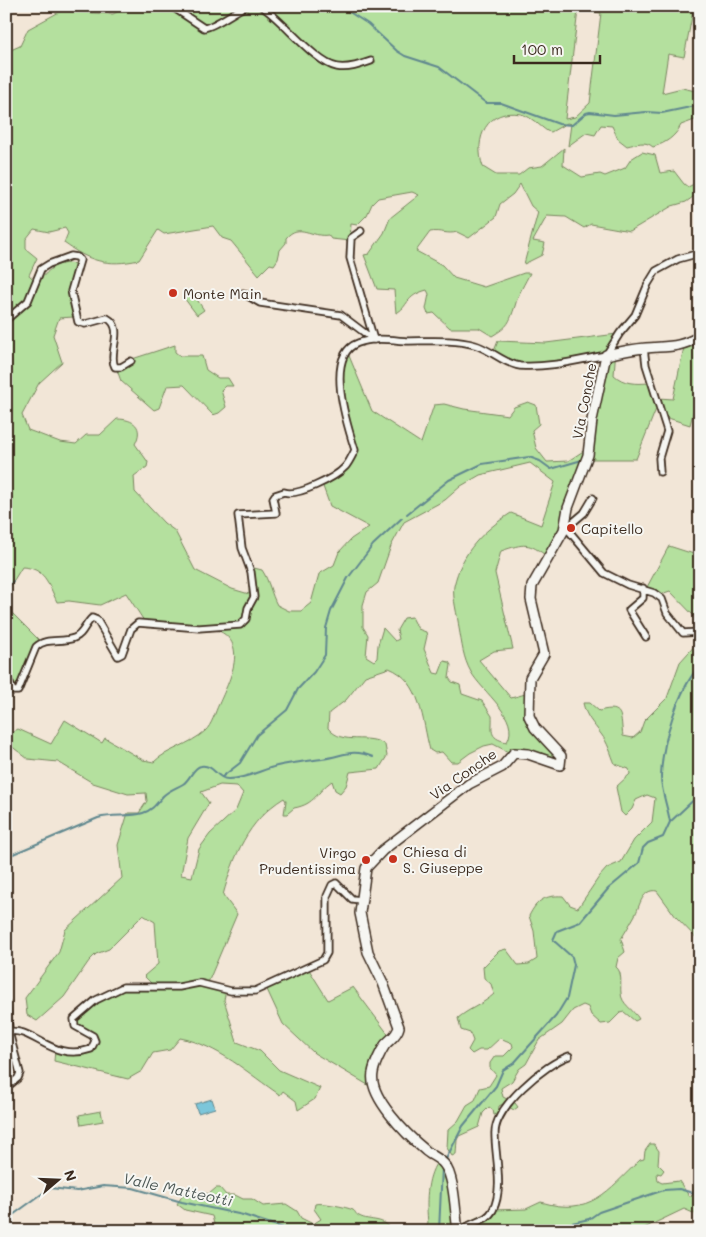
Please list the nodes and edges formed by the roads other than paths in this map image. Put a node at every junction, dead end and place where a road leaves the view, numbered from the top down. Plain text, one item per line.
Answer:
1 (171, 6) edge
2 (246, 6) edge
3 (261, 6) edge
4 (371, 61) dead end
5 (362, 231) dead end
6 (700, 253) edge
7 (243, 293) dead end
8 (6, 320) edge
9 (700, 336) edge
10 (374, 340) junction
11 (644, 348) junction
12 (606, 355) junction
13 (131, 361) dead end
14 (660, 472) dead end
15 (594, 498) dead end
16 (564, 530) junction
17 (643, 588) junction
18 (700, 632) edge
19 (646, 637) dead end
20 (6, 674) edge
21 (361, 900) junction
22 (6, 1003) edge
23 (8, 1031) edge
24 (569, 1056) dead end
25 (6, 1088) edge
26 (458, 1231) edge
27 (462, 1231) edge

1 - 2 street
3 - 4 street
5 - 10 street
6 - 12 street
7 - 10 street
8 - 13 street
9 - 11 street
10 - 12 street
10 - 20 street
11 - 12 street
11 - 14 street
12 - 16 street, Via Conche
15 - 16 street
16 - 17 street
16 - 21 street, Via Conche
17 - 18 street
17 - 19 street
21 - 23 street
21 - 26 street, Via Conche
22 - 23 street
23 - 25 street
24 - 27 street

